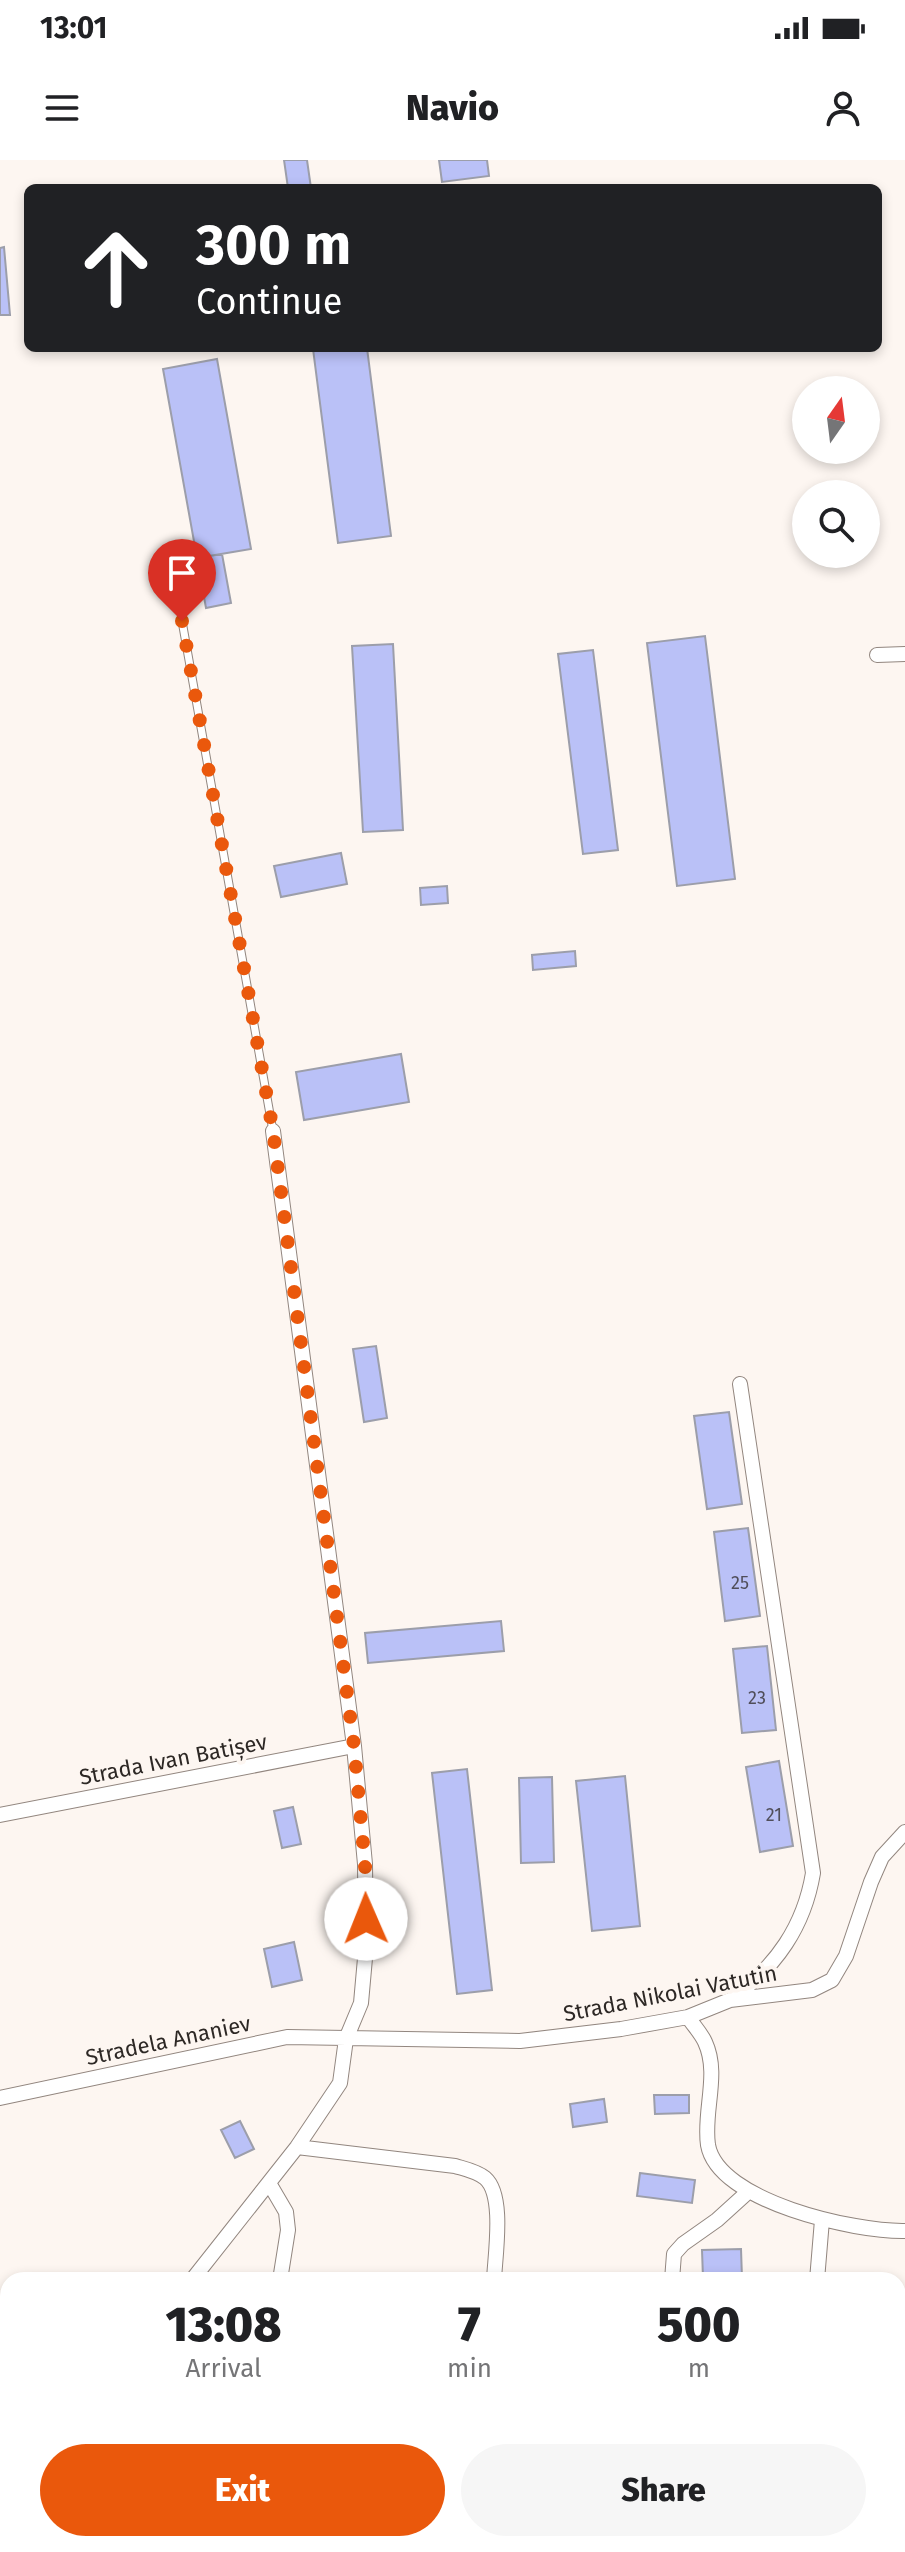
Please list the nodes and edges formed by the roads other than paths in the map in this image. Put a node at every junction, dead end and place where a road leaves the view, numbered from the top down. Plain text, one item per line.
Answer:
1 (182, 621) dead end
2 (905, 654) edge
3 (877, 655) dead end
4 (273, 1131) joint
5 (740, 1384) dead end
6 (354, 1746) junction
7 (0, 1815) edge
8 (905, 1832) edge
9 (730, 2000) junction
10 (688, 2017) junction
11 (346, 2039) junction
12 (0, 2098) edge
13 (297, 2147) junction
14 (269, 2183) junction
15 (749, 2191) junction
16 (822, 2220) junction
17 (905, 2231) edge
18 (198, 2272) edge
19 (281, 2272) edge
20 (494, 2272) edge
21 (673, 2272) edge
22 (818, 2272) edge

1 - 4 lane
2 - 3 street
4 - 6 street
5 - 9 street
6 - 7 street, Strada Ivan Batișev
6 - 11 street
8 - 9 street, Strada Nikolai Vatutin
9 - 10 street, Strada Nikolai Vatutin
10 - 11 street, Strada Nikolai Vatutin
10 - 15 street
11 - 12 street, Stradela Ananiev
11 - 13 street
13 - 14 street
13 - 20 street
14 - 18 street
14 - 19 street
15 - 16 street
15 - 21 street
16 - 17 street
16 - 22 street

